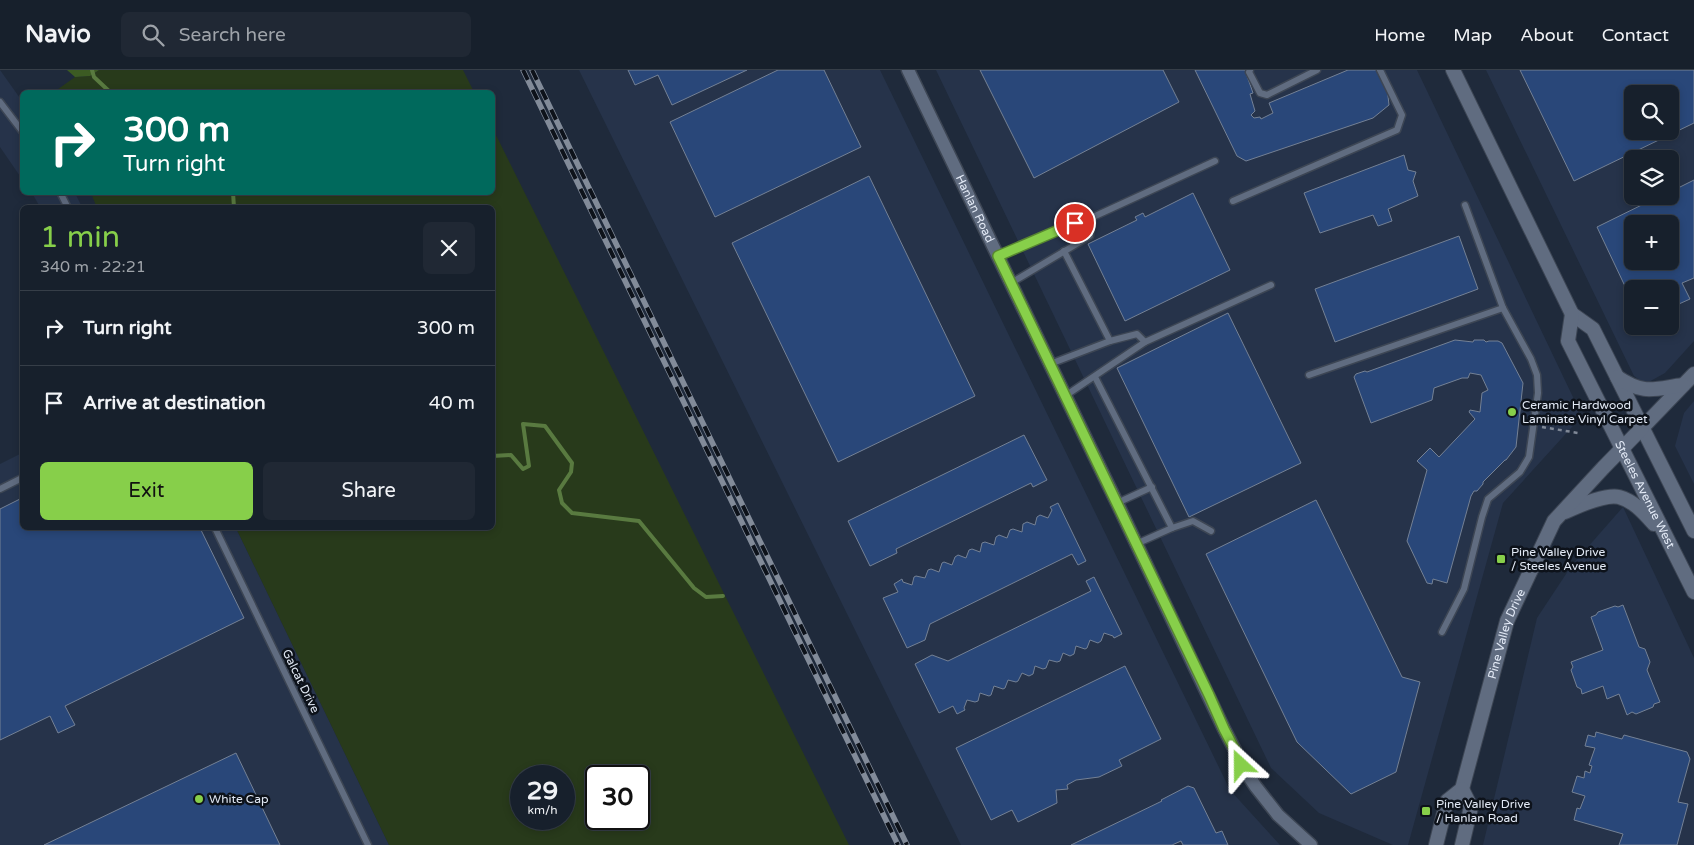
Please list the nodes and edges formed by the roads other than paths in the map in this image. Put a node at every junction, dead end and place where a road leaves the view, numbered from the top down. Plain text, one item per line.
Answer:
1 (908, 70) edge
2 (1250, 70) edge
3 (1317, 70) edge
4 (1380, 70) edge
5 (1454, 70) edge
6 (0, 102) edge
7 (20, 129) edge
8 (1215, 161) dead end
9 (1233, 201) dead end
10 (1465, 205) dead end
11 (1092, 217) junction
12 (1064, 251) junction
13 (998, 256) junction
14 (1011, 283) junction
15 (1271, 285) dead end
16 (1503, 308) junction
17 (1572, 314) junction
18 (1110, 341) junction
19 (1145, 342) junction
20 (1050, 364) junction
21 (1694, 374) edge
22 (1309, 375) dead end
23 (1095, 377) junction
24 (1617, 377) junction
25 (1683, 385) junction
26 (1065, 396) junction
27 (1642, 428) junction
28 (1622, 448) junction
29 (20, 479) edge
30 (1152, 487) junction
31 (0, 489) edge
32 (1117, 503) junction
33 (1558, 515) junction
34 (1172, 528) junction
35 (215, 530) edge
36 (1211, 531) dead end
37 (1694, 531) edge
38 (1667, 537) junction
39 (1136, 544) junction
40 (1694, 592) edge
41 (1442, 632) dead end
42 (1462, 789) junction
43 (368, 845) edge
44 (1311, 845) edge
45 (1436, 845) edge
46 (1462, 845) edge

1 - 13 street, Hanlan Road
2 - 3 lane
4 - 9 lane
5 - 17 main road
6 - 7 lane
8 - 11 lane
10 - 16 lane
11 - 12 lane
11 - 13 lane
12 - 14 lane
12 - 18 lane
13 - 14 street, Hanlan Road
14 - 20 street, Hanlan Road
15 - 19 lane
16 - 22 lane
16 - 41 lane
17 - 24 main road
17 - 28 main road, Steeles Avenue West
18 - 19 lane
18 - 20 lane
19 - 23 lane
20 - 26 street, Hanlan Road
21 - 25 main road, Pine Valley Drive
23 - 26 lane
23 - 30 lane
24 - 25 main road
24 - 27 main road
25 - 27 main road, Pine Valley Drive
26 - 32 street, Hanlan Road
27 - 28 main road, Pine Valley Drive
27 - 37 main road
28 - 33 main road, Pine Valley Drive
28 - 38 main road, Steeles Avenue West
29 - 31 lane
30 - 32 lane
30 - 34 lane
32 - 39 street, Hanlan Road
33 - 38 main road
33 - 42 main road, Pine Valley Drive
34 - 36 lane
34 - 39 lane
35 - 43 lane, Galcat Drive
38 - 40 main road, Steeles Avenue West
39 - 44 street, Hanlan Road
42 - 45 main road, Pine Valley Drive
42 - 46 main road

